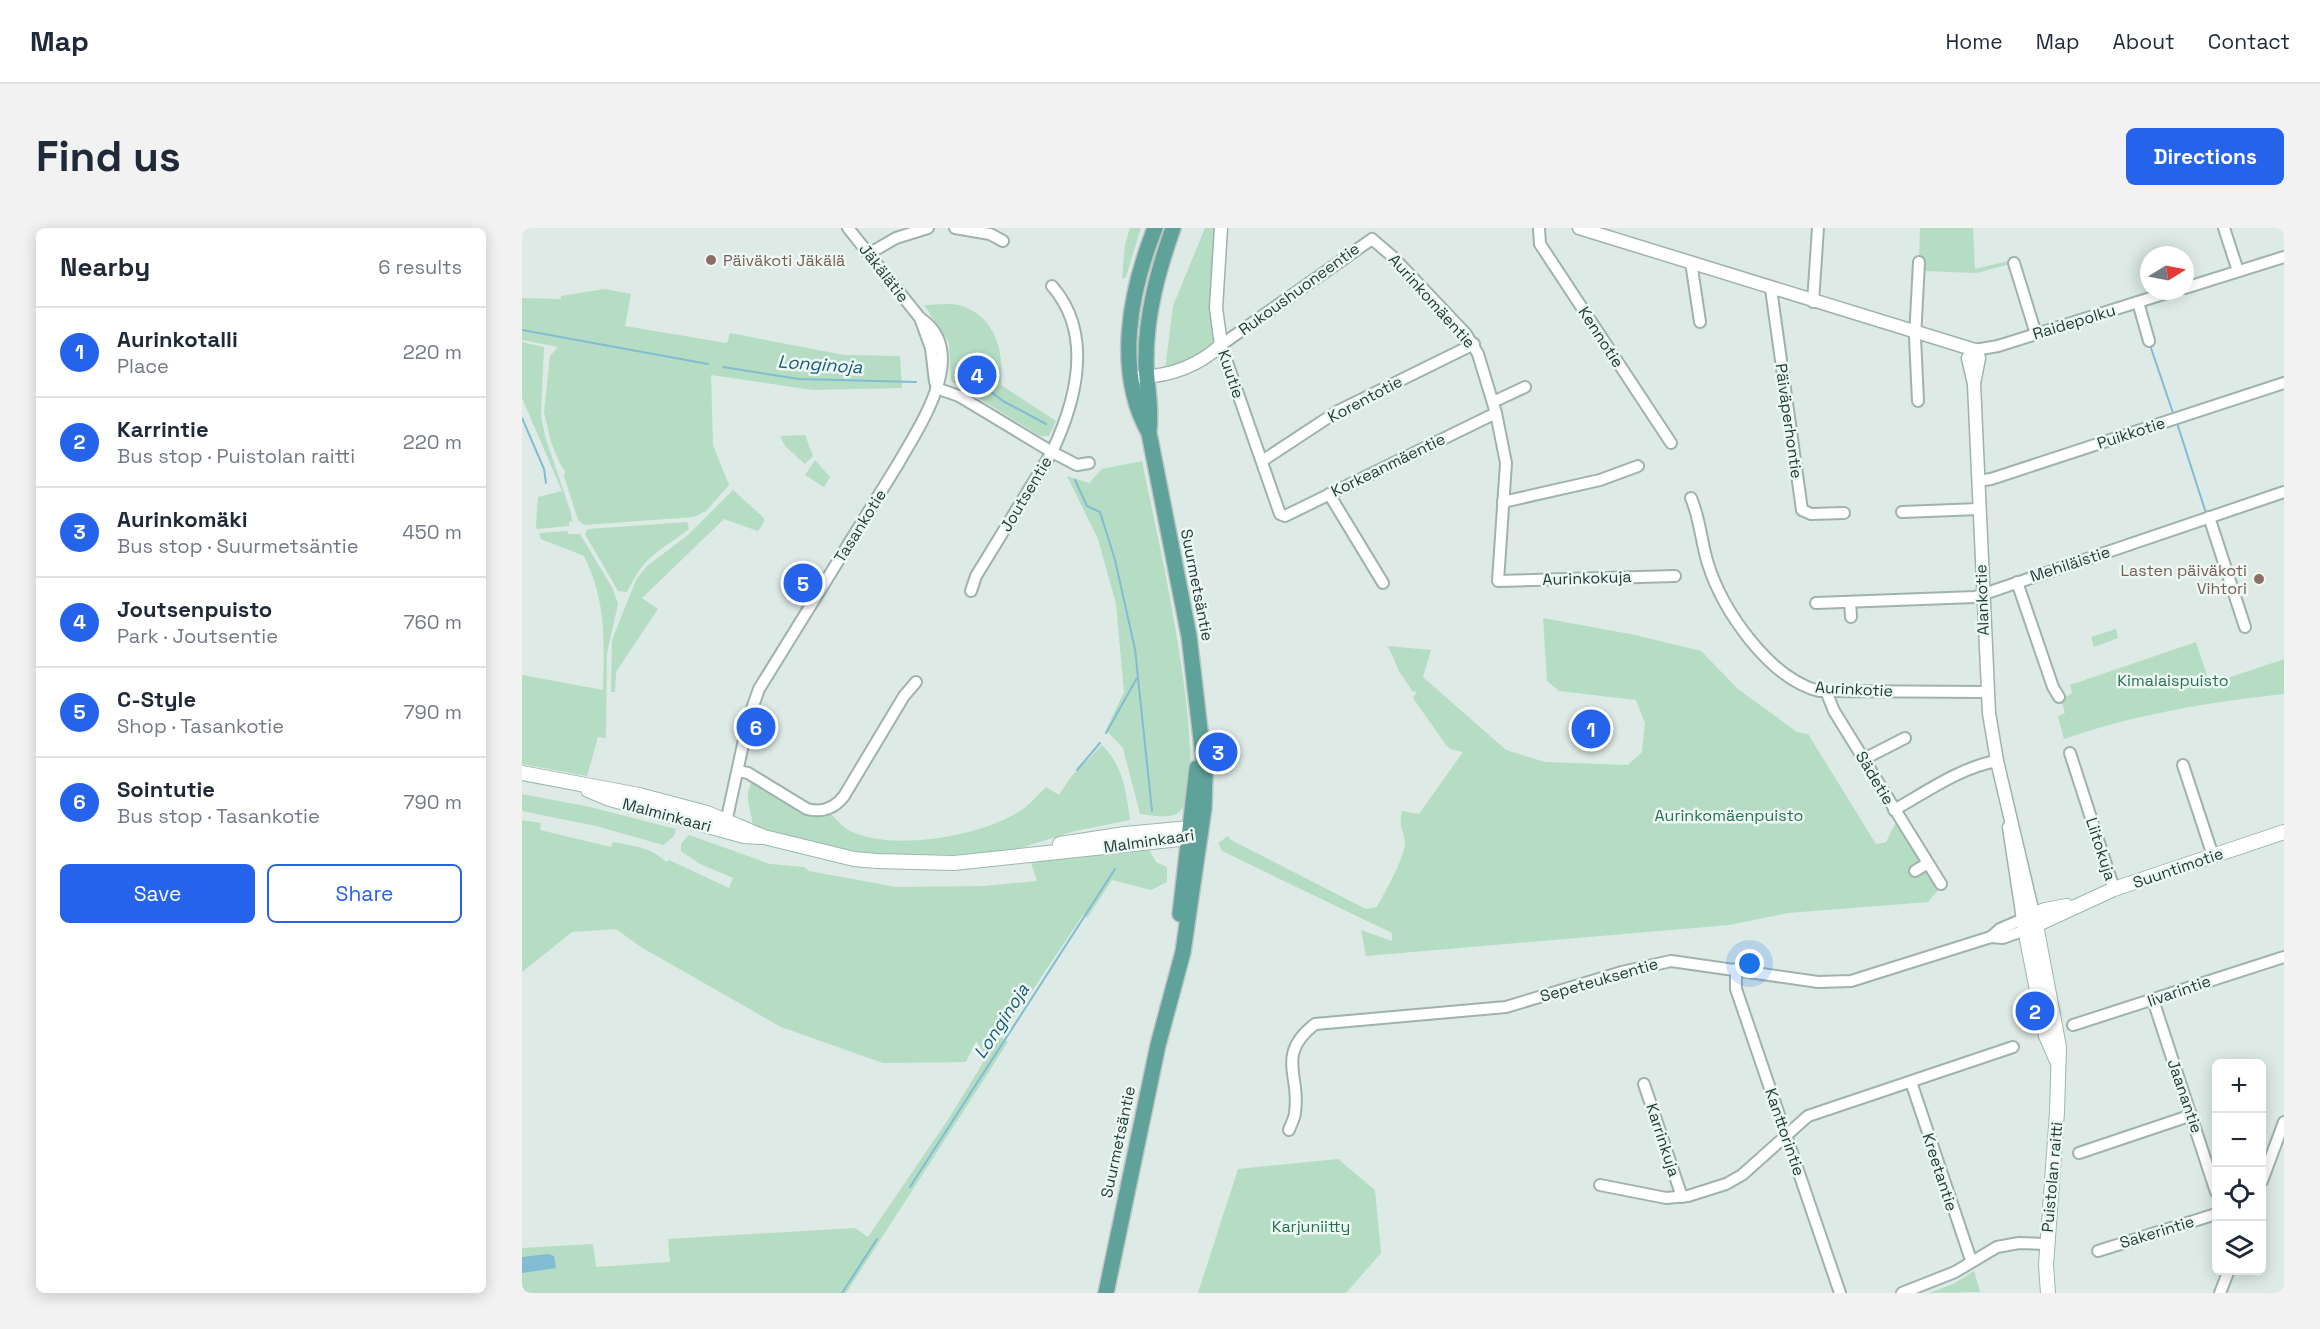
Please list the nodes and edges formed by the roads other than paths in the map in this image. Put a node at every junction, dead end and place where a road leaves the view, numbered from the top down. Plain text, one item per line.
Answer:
1 (848, 228) edge
2 (928, 228) edge
3 (955, 228) edge
4 (1155, 228) edge
5 (1173, 228) edge
6 (1221, 228) edge
7 (1539, 228) edge
8 (1579, 228) edge
9 (1818, 228) edge
10 (2224, 228) edge
11 (1372, 239) joint
12 (1003, 241) dead end
13 (870, 253) junction
14 (2284, 257) edge
15 (1692, 261) junction
16 (1918, 262) dead end
17 (2014, 262) dead end
18 (2238, 271) junction
19 (1052, 286) dead end
20 (2194, 286) edge
21 (1771, 289) junction
22 (2144, 300) edge
23 (1813, 302) junction
24 (2138, 302) junction
25 (1700, 322) dead end
26 (1916, 333) junction
27 (2037, 333) junction
28 (2149, 341) dead end
29 (1474, 344) junction
30 (1221, 345) junction
31 (1974, 350) junction
32 (1146, 376) junction
33 (1130, 377) junction
34 (2284, 383) edge
35 (1526, 387) dead end
36 (936, 388) junction
37 (1918, 401) dead end
38 (1494, 407) junction
39 (1149, 433) junction
40 (1671, 443) dead end
41 (1052, 452) junction
42 (1262, 461) junction
43 (1089, 463) dead end
44 (1638, 466) dead end
45 (1978, 481) junction
46 (2284, 492) edge
47 (1329, 494) junction
48 (1692, 498) dead end
49 (1503, 502) junction
50 (1979, 509) junction
51 (1902, 512) dead end
52 (1844, 513) dead end
53 (1280, 514) joint
54 (2209, 517) junction
55 (1675, 576) dead end
56 (1498, 581) joint
57 (2017, 582) junction
58 (1383, 583) dead end
59 (971, 591) dead end
60 (1982, 594) junction
61 (1850, 602) junction
62 (1816, 603) dead end
63 (1851, 617) dead end
64 (2245, 627) dead end
65 (916, 682) dead end
66 (1826, 691) junction
67 (1987, 692) junction
68 (2059, 697) dead end
69 (1905, 738) dead end
70 (2070, 753) dead end
71 (1864, 759) junction
72 (1997, 761) junction
73 (2183, 765) dead end
74 (738, 771) junction
75 (522, 773) edge
76 (2088, 808) junction
77 (1894, 810) junction
78 (2077, 812) dead end
79 (725, 825) junction
80 (2284, 832) edge
81 (1193, 833) junction
82 (2213, 856) junction
83 (1928, 862) junction
84 (1915, 871) dead end
85 (1941, 884) dead end
86 (2114, 889) junction
87 (2030, 922) junction
88 (2284, 957) edge
89 (1736, 969) junction
90 (2153, 1000) junction
91 (2073, 1025) dead end
92 (2013, 1047) dead end
93 (1911, 1082) junction
94 (1644, 1084) dead end
95 (2192, 1115) junction
96 (2284, 1122) edge
97 (1289, 1130) dead end
98 (1786, 1136) junction
99 (2079, 1153) dead end
100 (2266, 1170) edge
101 (2212, 1177) edge
102 (1600, 1185) dead end
103 (1682, 1197) junction
104 (2212, 1216) edge
105 (2047, 1244) junction
106 (2098, 1251) dead end
107 (1971, 1260) junction
108 (2227, 1275) edge
109 (1106, 1293) edge
110 (1840, 1293) edge
111 (1902, 1293) edge
112 (2048, 1293) edge
113 (2220, 1293) edge

1 - 13 street, Jäkälätie
2 - 13 street
3 - 12 street
4 - 33 main road, Suurmetsäntie
5 - 32 main road, Suurmetsäntie
6 - 30 street, Kuutie
7 - 40 street, Kennotie
8 - 15 street
9 - 23 street
10 - 18 street
11 - 29 street, Aurinkomäentie
11 - 30 street, Rukoushuoneentie
13 - 36 street, Jäkälätie
14 - 18 street
15 - 21 street
15 - 25 street
16 - 26 street
17 - 27 street
18 - 20 street
19 - 41 street
21 - 23 street
21 - 52 street, Päiväperhontie
22 - 24 street, Raidepolku
23 - 26 street
24 - 27 street, Raidepolku
24 - 28 street
26 - 31 street
26 - 37 street
27 - 31 street, Raidepolku
29 - 38 street, Aurinkomäentie
29 - 42 street, Korentotie
30 - 32 street, Rukoushuoneentie
30 - 42 street, Kuutie
31 - 45 street, Alankotie
32 - 33 street, Rukoushuoneentie
32 - 39 main road, Suurmetsäntie
33 - 39 main road, Suurmetsäntie
34 - 45 street, Puikkotie
35 - 38 street, Korkeanmäentie
36 - 41 street, Joutsentie
36 - 74 street, Tasankotie
38 - 47 street, Korkeanmäentie
38 - 49 street, Aurinkomäentie
39 - 81 main road, Suurmetsäntie
41 - 43 street
41 - 59 street, Joutsentie
42 - 53 street, Kuutie
44 - 49 street
45 - 50 street, Alankotie
46 - 54 street, Mehiläistie
47 - 53 street, Korkeanmäentie
47 - 58 street
48 - 66 street, Aurinkotie
49 - 56 street, Aurinkomäentie
50 - 51 street
50 - 60 street, Alankotie
54 - 57 street, Mehiläistie
54 - 64 street
55 - 56 street, Aurinkokuja
57 - 60 street, Mehiläistie
57 - 68 street
60 - 61 street, Mehiläistie
60 - 67 street, Alankotie
61 - 62 street, Mehiläistie
61 - 63 street
65 - 74 street
66 - 67 street, Aurinkotie
66 - 71 street, Sädetie
67 - 72 street, Alankotie
69 - 71 street
70 - 76 street, Liitokuja
71 - 77 street, Sädetie
72 - 77 street
72 - 87 street, Alankotie
73 - 82 street
74 - 79 street, Tasankotie
75 - 79 main road, Malminkaari
76 - 78 street, Liitokuja
76 - 86 street, Liitokuja
77 - 83 street, Sädetie
79 - 81 main road, Malminkaari
80 - 82 main road, Suuntimotie
81 - 109 main road, Suurmetsäntie
82 - 86 main road, Suuntimotie
83 - 84 street
83 - 85 street, Sädetie
86 - 87 main road, Suuntimotie
87 - 89 street, Sepeteuksentie
87 - 105 main road, Puistolan raitti
88 - 90 street, Iivarintie
89 - 97 street, Sepeteuksentie
89 - 98 street, Kanttorintie
90 - 91 street, Iivarintie
90 - 95 street, Jaanantie
92 - 93 street
93 - 98 street
93 - 107 street, Kreetantie
94 - 103 street, Karrinkuja
95 - 99 street
95 - 101 street, Jaanantie
96 - 100 street
98 - 103 street
98 - 110 street, Kanttorintie
102 - 103 street
104 - 106 street, Sakerintie
105 - 107 street
105 - 112 main road, Puistolan raitti
107 - 111 street
108 - 113 street

